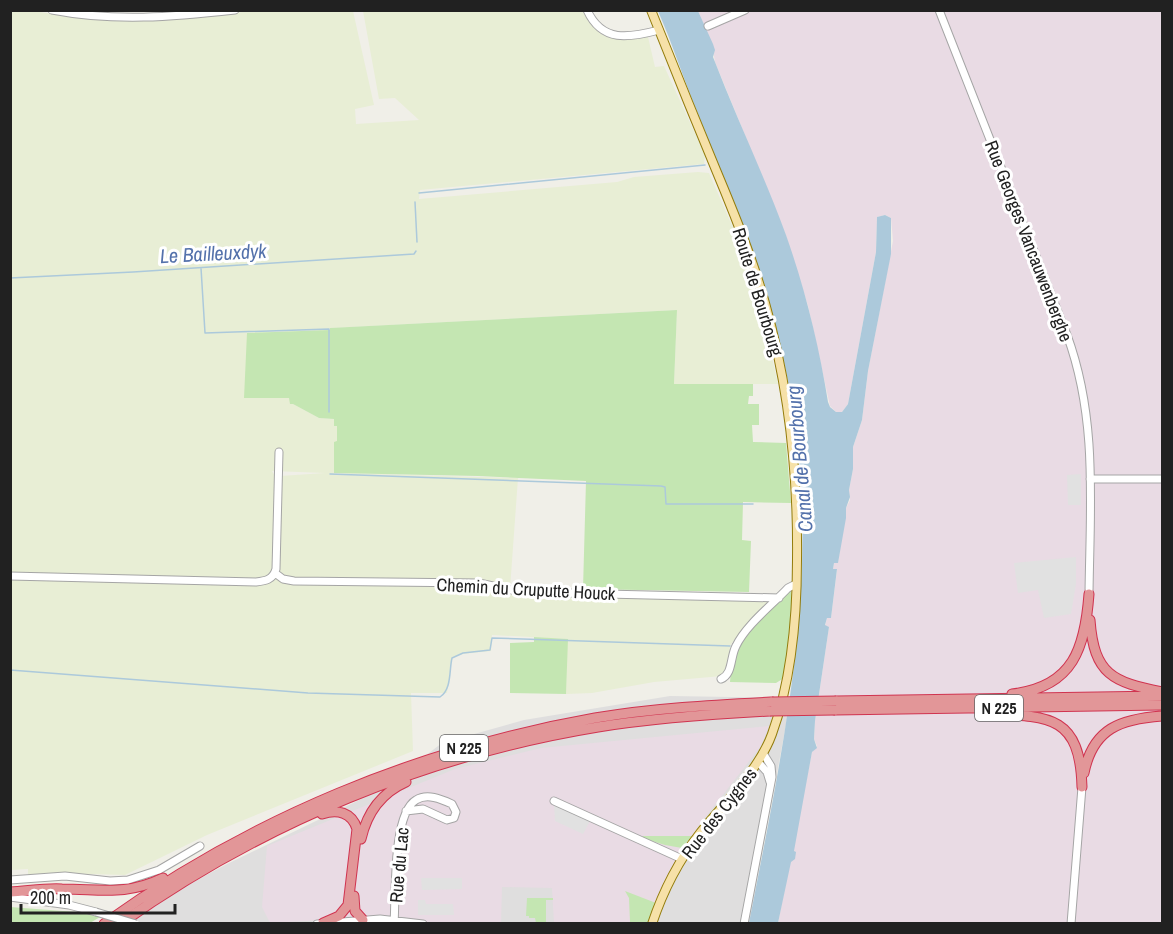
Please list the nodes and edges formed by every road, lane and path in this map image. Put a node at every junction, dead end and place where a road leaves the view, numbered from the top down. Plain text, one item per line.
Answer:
1 (52, 10) edge
2 (235, 10) edge
3 (587, 10) edge
4 (651, 10) edge
5 (745, 10) edge
6 (939, 10) edge
7 (708, 27) dead end
8 (659, 30) junction
9 (279, 452) dead end
10 (1090, 479) junction
11 (1162, 479) edge
12 (275, 573) junction
13 (10, 576) edge
14 (796, 586) junction
15 (1089, 594) junction
16 (779, 598) junction
17 (721, 680) dead end
18 (1162, 694) edge
19 (945, 699) junction
20 (1162, 705) edge
21 (771, 706) junction
22 (835, 706) junction
23 (919, 709) junction
24 (1162, 716) edge
25 (763, 753) junction
26 (478, 754) junction
27 (758, 762) junction
28 (770, 787) junction
29 (1082, 788) junction
30 (554, 801) dead end
31 (406, 811) junction
32 (200, 846) dead end
33 (239, 850) junction
34 (206, 858) junction
35 (682, 860) junction
36 (10, 880) edge
37 (10, 892) edge
38 (354, 896) junction
39 (10, 899) edge
40 (363, 920) junction
41 (392, 921) edge
42 (323, 923) edge
43 (338, 923) edge
44 (104, 924) edge
45 (120, 924) edge
46 (136, 924) edge
47 (316, 924) edge
48 (423, 924) edge
49 (654, 924) edge
50 (744, 924) edge
51 (1071, 924) edge

1 - 2 street
3 - 8 street
4 - 8 main road, Route de Bourbourg
5 - 7 street
6 - 10 street, Rue Georges Vancauwenberghe
8 - 14 main road, Route de Bourbourg
9 - 12 street
10 - 11 street
10 - 15 street, Rue Georges Vancauwenberghe
12 - 13 street
12 - 16 street, Chemin du Cruputte Houck
14 - 16 street
14 - 25 main road, Route de Bourbourg
15 - 18 highway
15 - 19 highway
16 - 17 street
18 - 19 highway, N 225
19 - 22 highway, N 225
20 - 23 highway, N 225
21 - 22 highway, N 225, bridge
21 - 26 highway, N 225
21 - 34 highway, N 225
22 - 23 highway, N 225
23 - 29 highway
24 - 29 highway
25 - 27 main road, Rue des Cygnes
25 - 28 street
26 - 33 highway, N 225
26 - 38 highway
27 - 28 street
27 - 35 main road, Rue des Cygnes
28 - 50 street
29 - 51 street
30 - 35 street
31 - 31 street
31 - 41 street, Rue du Lac
32 - 36 street
33 - 42 highway
33 - 45 highway, N 225
34 - 37 highway
34 - 44 highway, N 225
35 - 49 main road, Rue des Cygnes
38 - 40 highway
38 - 43 highway
39 - 46 street, bridge
40 - 41 street, Rue du Lac
40 - 43 street, Rue du Lac
41 - 48 street, Rue du Lac
42 - 43 street, Rue du Lac
42 - 47 street, Rue du Lac

